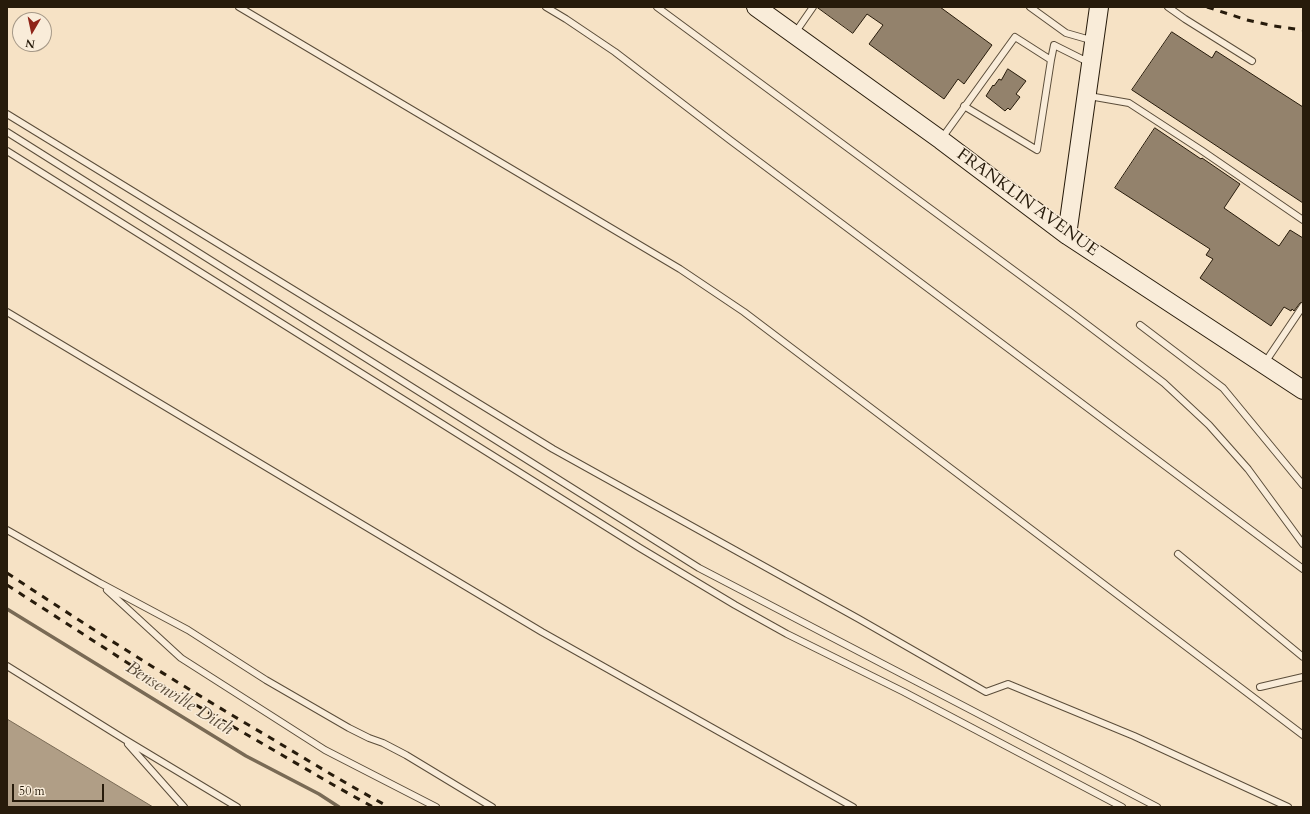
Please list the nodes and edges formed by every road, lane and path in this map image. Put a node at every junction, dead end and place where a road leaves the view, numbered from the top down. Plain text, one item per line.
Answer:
1 (239, 7) edge
2 (546, 7) edge
3 (657, 7) edge
4 (756, 7) edge
5 (813, 7) edge
6 (1030, 7) edge
7 (1100, 7) edge
8 (1168, 7) edge
9 (794, 34) junction
10 (1095, 41) junction
11 (1051, 60) junction
12 (1252, 60) dead end
13 (1092, 64) junction
14 (1088, 96) junction
15 (964, 106) junction
16 (7, 114) edge
17 (7, 132) edge
18 (941, 140) junction
19 (7, 151) edge
20 (1303, 220) edge
21 (1067, 235) junction
22 (1303, 306) edge
23 (7, 312) edge
24 (1140, 325) dead end
25 (1263, 365) junction
26 (1303, 390) edge
27 (1303, 485) edge
28 (7, 530) edge
29 (1303, 544) edge
30 (1178, 554) dead end
31 (1303, 569) edge
32 (100, 583) junction
33 (1303, 657) edge
34 (7, 666) edge
35 (1303, 677) edge
36 (1260, 687) dead end
37 (1303, 735) edge
38 (124, 739) junction
39 (184, 807) edge
40 (237, 807) edge
41 (436, 807) edge
42 (492, 807) edge
43 (853, 807) edge
44 (1122, 807) edge
45 (1158, 807) edge
46 (1288, 807) edge

1 - 37 lane
2 - 31 lane
3 - 29 lane
4 - 9 main road, FRANKLIN AVENUE
5 - 9 lane
6 - 10 lane
7 - 10 main road
8 - 12 lane
9 - 18 main road, FRANKLIN AVENUE
10 - 13 main road
11 - 13 lane
11 - 15 lane
11 - 15 lane
13 - 14 main road
14 - 20 lane
14 - 21 main road
15 - 18 lane
16 - 46 lane
17 - 45 lane
18 - 21 main road, FRANKLIN AVENUE
19 - 44 lane
21 - 25 main road, FRANKLIN AVENUE
22 - 25 lane
23 - 43 lane
24 - 27 lane
25 - 26 main road, FRANKLIN AVENUE
28 - 32 lane
30 - 33 lane
32 - 41 lane
32 - 42 lane
34 - 38 lane
35 - 36 lane
38 - 39 lane
38 - 40 lane

